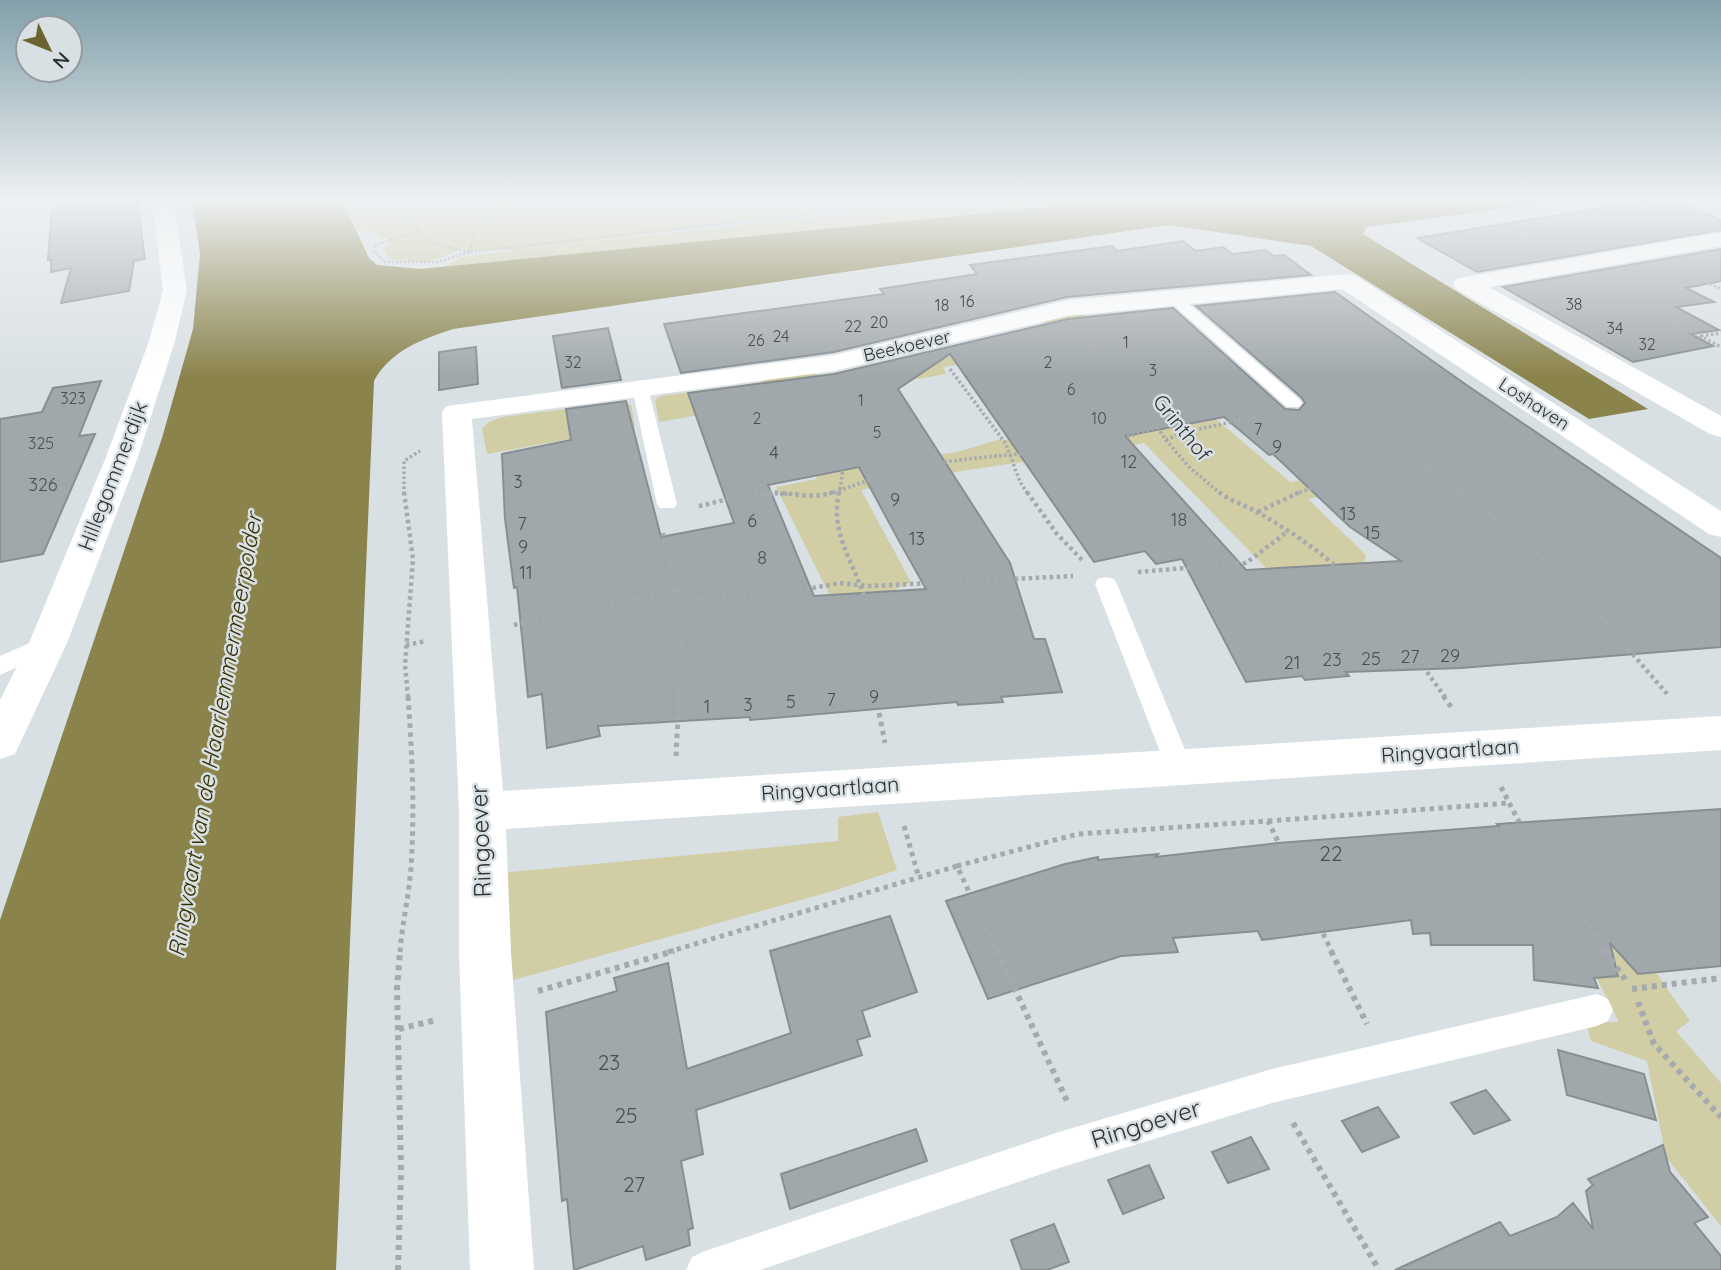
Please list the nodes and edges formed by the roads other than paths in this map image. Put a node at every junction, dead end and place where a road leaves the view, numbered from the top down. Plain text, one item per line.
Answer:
1 (170, 258) edge
2 (1614, 258) edge
3 (1347, 281) joint
4 (1174, 298) junction
5 (640, 388) junction
6 (1293, 403) dead end
7 (458, 428) joint
8 (1721, 428) edge
9 (667, 504) dead end
10 (1721, 526) edge
11 (1100, 580) road end
12 (48, 643) junction
13 (0, 666) edge
14 (1712, 734) edge
15 (0, 742) edge
16 (1179, 768) junction
17 (482, 811) junction
18 (1597, 1010) road end
19 (502, 1270) edge
20 (705, 1270) edge

1 - 12 street, Hillegommerdijk
2 - 8 street
3 - 4 street, Beekoever
3 - 10 street, Loshaven
4 - 5 street, Beekoever
4 - 6 lane
5 - 7 street, Beekoever
5 - 9 lane
7 - 17 street, Ringoever
11 - 16 lane
12 - 13 lane
12 - 15 street, Hillegommerdijk
14 - 16 street, Ringvaartlaan
16 - 17 street, Ringvaartlaan
17 - 19 street, Ringoever
18 - 20 lane, Ringoever

